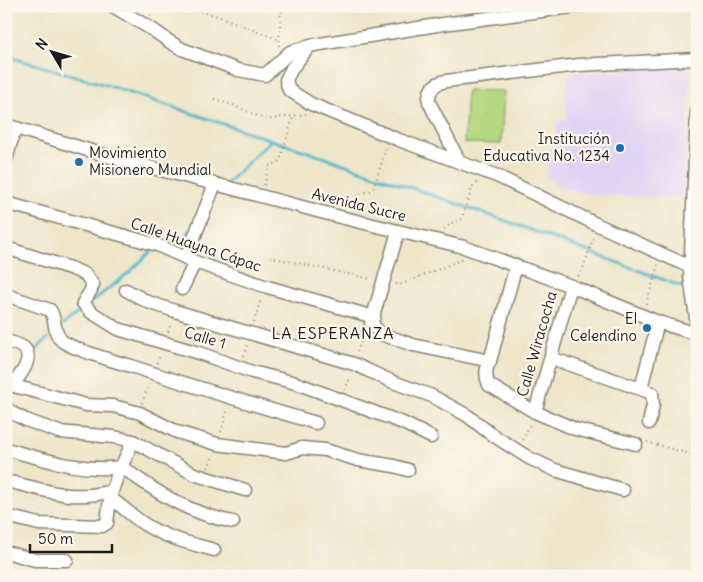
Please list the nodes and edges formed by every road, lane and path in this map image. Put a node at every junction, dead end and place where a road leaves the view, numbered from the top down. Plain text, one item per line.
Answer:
1 (113, 6) edge
2 (281, 6) edge
3 (291, 6) edge
4 (580, 6) edge
5 (176, 12) dead end
6 (280, 12) junction
7 (279, 40) junction
8 (279, 48) dead end
9 (308, 48) junction
10 (697, 59) edge
11 (214, 99) dead end
12 (697, 112) edge
13 (306, 114) dead end
14 (293, 116) junction
15 (11, 127) edge
16 (386, 151) dead end
17 (6, 160) edge
18 (459, 161) junction
19 (215, 184) junction
20 (472, 192) dead end
21 (261, 197) junction
22 (6, 203) edge
23 (695, 214) edge
24 (340, 217) junction
25 (398, 232) junction
26 (595, 235) dead end
27 (438, 240) junction
28 (6, 248) edge
29 (191, 260) junction
30 (659, 262) dead end
31 (516, 265) junction
32 (694, 268) edge
33 (583, 269) dead end
34 (264, 286) junction
35 (571, 286) junction
36 (182, 289) dead end
37 (126, 290) dead end
38 (649, 292) dead end
39 (6, 295) edge
40 (374, 317) junction
41 (658, 322) junction
42 (697, 325) edge
43 (251, 334) junction
44 (697, 334) edge
45 (6, 341) edge
46 (551, 358) junction
47 (490, 361) junction
48 (241, 367) junction
49 (8, 386) edge
50 (641, 388) junction
51 (231, 399) junction
52 (6, 408) edge
53 (535, 412) junction
54 (316, 423) dead end
55 (649, 423) dead end
56 (431, 437) dead end
57 (133, 441) junction
58 (641, 443) joint
59 (217, 444) junction
60 (6, 449) edge
61 (518, 451) junction
62 (697, 456) edge
63 (122, 467) junction
64 (408, 470) dead end
65 (204, 478) junction
66 (6, 481) edge
67 (245, 490) dead end
68 (623, 490) dead end
69 (111, 494) junction
70 (6, 516) edge
71 (233, 522) dead end
72 (214, 550) dead end
73 (6, 552) edge
74 (67, 560) dead end

1 - 9 street
2 - 6 path
3 - 6 path
4 - 9 street
5 - 7 path
6 - 7 path
7 - 8 path
9 - 18 street
10 - 18 street
11 - 14 path
12 - 23 street
13 - 14 path
14 - 21 path
15 - 17 street
15 - 19 street, Avenida Sucre
16 - 24 path
18 - 32 street
19 - 21 street, Avenida Sucre
19 - 29 street
20 - 27 path
21 - 24 street, Avenida Sucre
22 - 29 street, Calle Huayna Cápac
23 - 32 street
24 - 25 street, Avenida Sucre
25 - 27 street, Avenida Sucre
25 - 40 street
26 - 33 path
27 - 31 street, Avenida Sucre
28 - 48 street, Calle 1
29 - 34 street, Calle Huayna Cápac
29 - 36 street
30 - 38 path
31 - 35 street, Avenida Sucre
31 - 47 street
32 - 42 street
34 - 40 street, Calle Huayna Cápac
34 - 43 path
35 - 41 street, Avenida Sucre
35 - 46 street, Calle Wiracocha
37 - 43 street
39 - 51 street
40 - 47 street
41 - 44 street, Avenida Sucre
41 - 50 street
43 - 48 path
43 - 61 street
45 - 49 street
46 - 50 street
46 - 53 street, Calle Wiracocha
47 - 53 street
48 - 56 street, Calle 1
49 - 59 street
50 - 55 street
51 - 54 street
51 - 59 path
52 - 57 street
53 - 58 street
53 - 61 path
57 - 63 street
57 - 65 street
58 - 62 path
59 - 64 street
59 - 65 path
60 - 63 street
61 - 68 street
63 - 69 street
63 - 71 street
65 - 67 street
66 - 69 street
69 - 70 street
69 - 72 street
73 - 74 street

